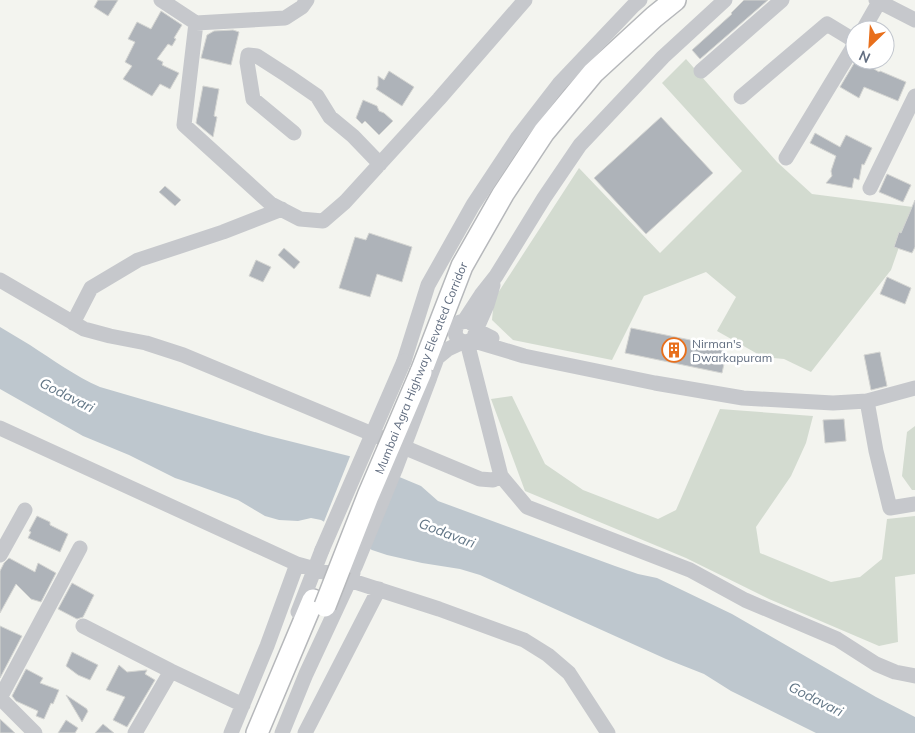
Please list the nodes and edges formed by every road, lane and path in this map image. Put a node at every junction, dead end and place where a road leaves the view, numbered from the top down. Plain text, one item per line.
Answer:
1 (161, 0) edge
2 (307, 0) edge
3 (525, 0) edge
4 (640, 0) edge
5 (653, 0) edge
6 (675, 0) edge
7 (725, 0) edge
8 (782, 0) edge
9 (877, 1) edge
10 (868, 20) edge
11 (915, 20) edge
12 (196, 23) junction
13 (845, 36) edge
14 (845, 60) edge
15 (701, 71) dead end
16 (915, 96) edge
17 (741, 97) dead end
18 (294, 133) dead end
19 (786, 158) dead end
20 (380, 164) junction
21 (870, 188) dead end
22 (282, 209) junction
23 (496, 276) junction
24 (0, 280) edge
25 (487, 305) junction
26 (73, 323) junction
27 (468, 335) junction
28 (492, 338) junction
29 (506, 351) junction
30 (915, 388) edge
31 (867, 401) junction
32 (0, 428) edge
33 (501, 476) junction
34 (915, 504) edge
35 (25, 510) dead end
36 (80, 548) dead end
37 (0, 554) edge
38 (298, 564) junction
39 (316, 569) junction
40 (352, 574) junction
41 (379, 590) junction
42 (83, 626) dead end
43 (172, 671) junction
44 (915, 676) edge
45 (0, 698) edge
46 (243, 705) junction
47 (35, 733) edge
48 (135, 733) edge
49 (231, 733) edge
50 (247, 733) edge
51 (257, 733) edge
52 (272, 733) edge
53 (282, 733) edge
54 (305, 733) edge
55 (608, 733) edge

1 - 12 street
2 - 12 street
3 - 20 street
4 - 39 street, bridge
5 - 51 highway, Mumbai Agra Highway Elevated Corridor
6 - 52 highway, Mumbai Agra Highway Elevated Corridor, bridge
7 - 23 street
8 - 15 street
9 - 10 street
9 - 11 street
12 - 22 street
13 - 17 street
14 - 19 street
16 - 21 street
18 - 20 street
20 - 22 street
22 - 26 street
23 - 25 street
23 - 27 street
24 - 26 street
25 - 27 street
25 - 28 street
26 - 33 street
27 - 28 street
27 - 29 street
27 - 33 street
27 - 40 street, bridge
28 - 29 street
29 - 31 street
30 - 31 street
31 - 34 street
32 - 38 street
33 - 44 street
35 - 37 street
36 - 45 street
38 - 39 street
38 - 46 street
39 - 40 street
39 - 50 street
40 - 41 street
40 - 53 street
41 - 54 street
41 - 55 street
42 - 43 street
43 - 46 street
43 - 48 street
45 - 47 street
46 - 49 street

